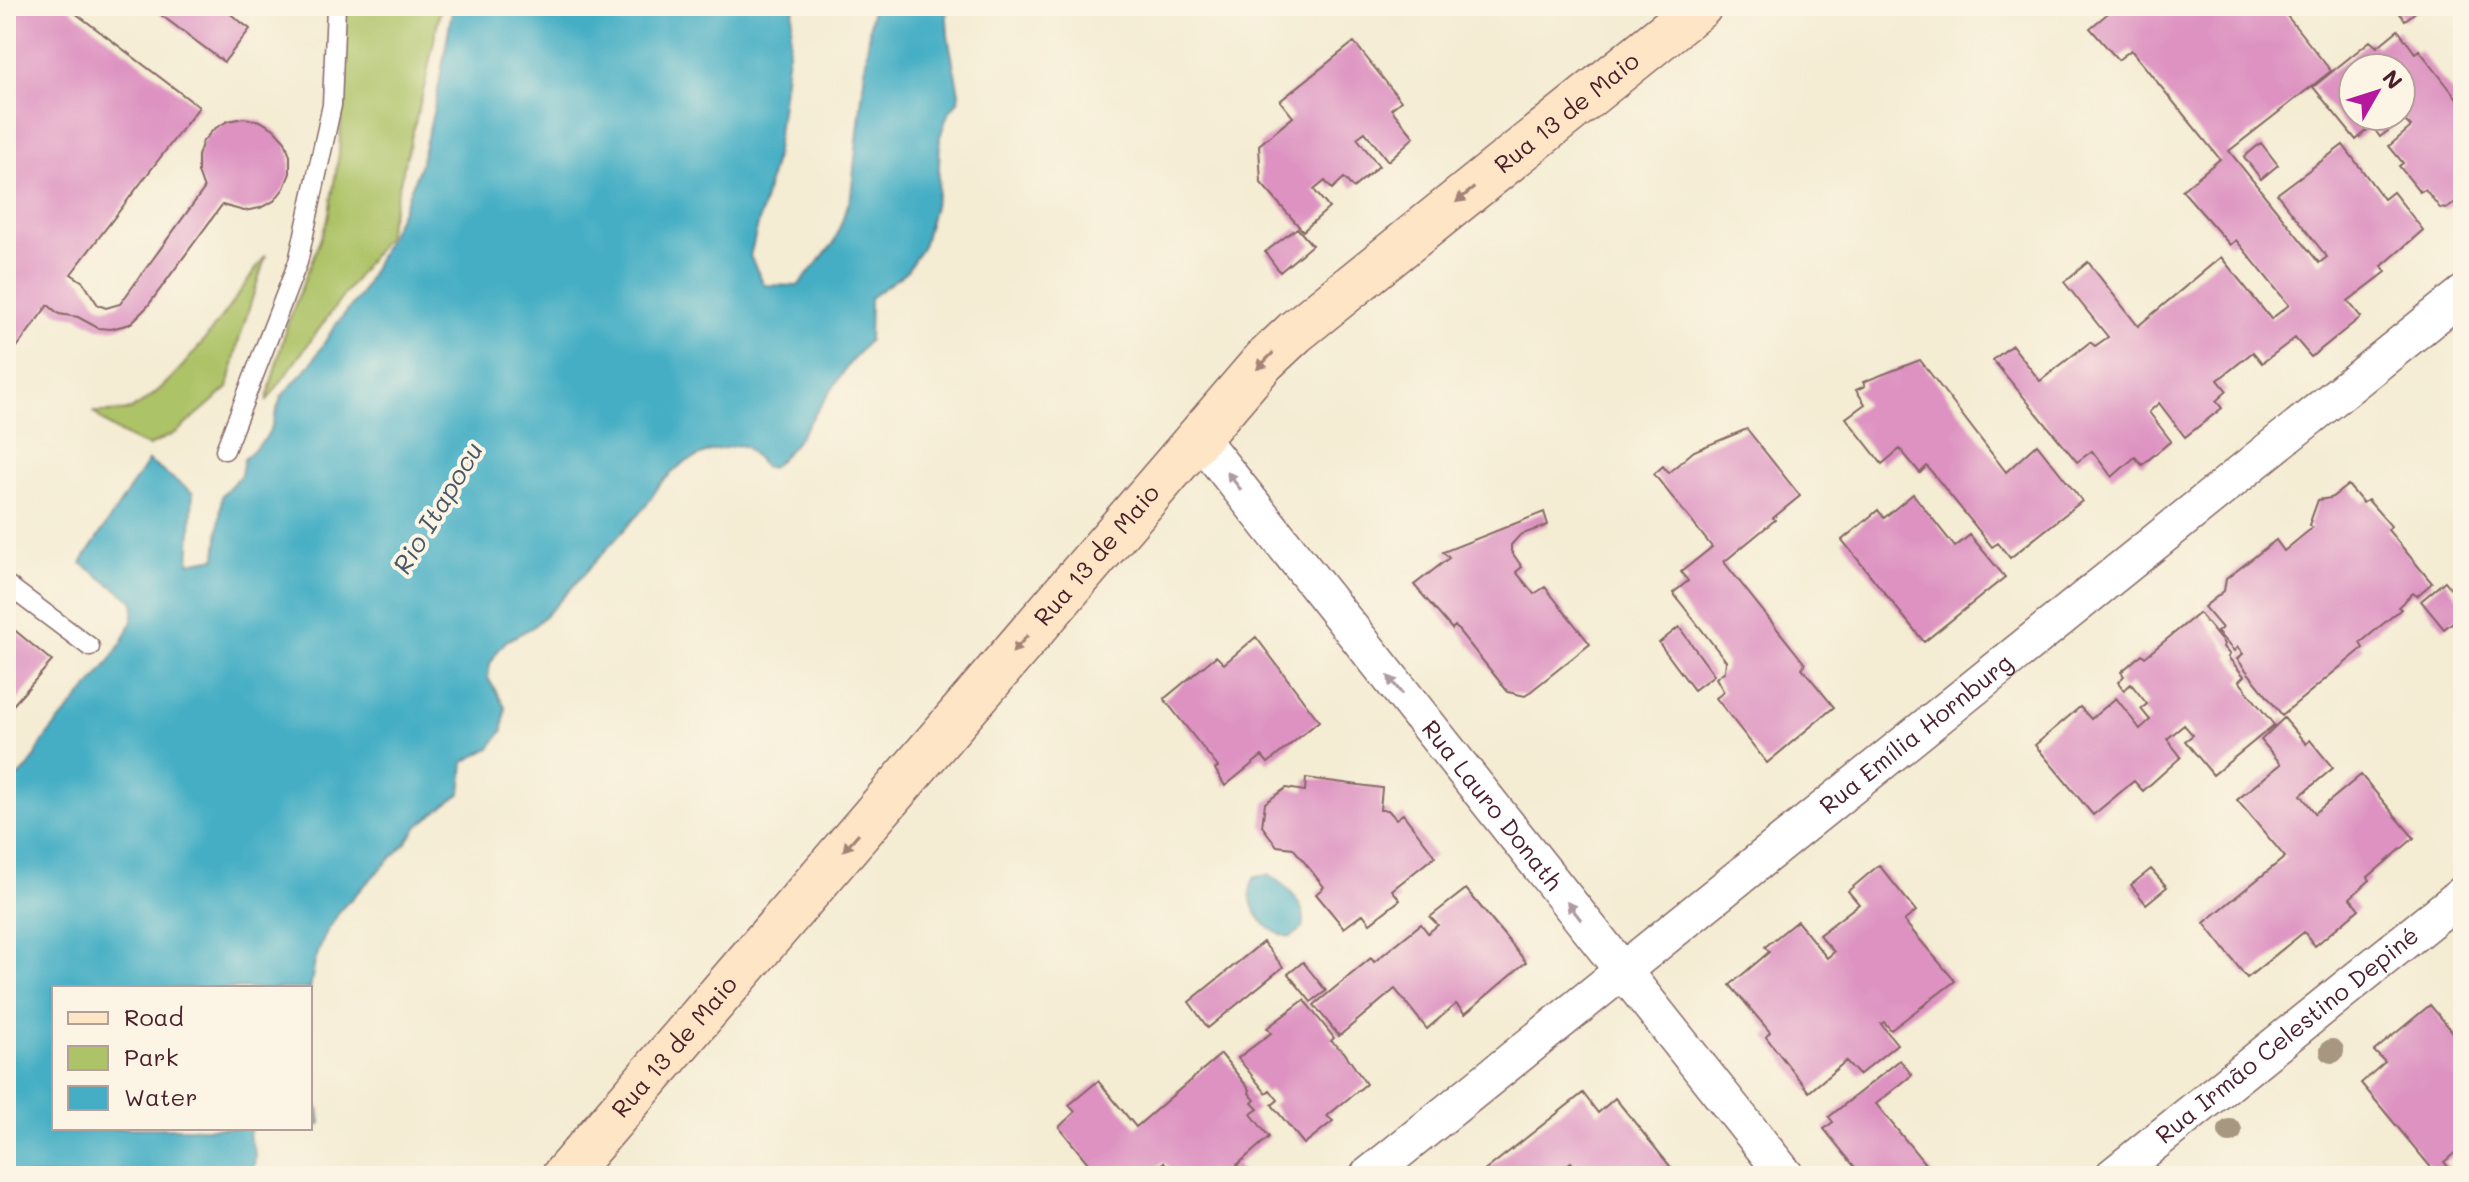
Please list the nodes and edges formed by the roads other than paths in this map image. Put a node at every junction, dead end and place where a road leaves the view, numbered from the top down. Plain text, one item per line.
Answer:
1 (336, 6) edge
2 (1700, 6) edge
3 (2463, 294) edge
4 (1198, 436) junction
5 (225, 450) dead end
6 (6, 584) edge
7 (90, 647) dead end
8 (2463, 894) edge
9 (1622, 972) junction
10 (564, 1176) edge
11 (1368, 1176) edge
12 (1786, 1176) edge
13 (2113, 1176) edge

1 - 5 lane
2 -> 4 main road, Rua 13 de Maio
3 - 9 street, Rua Emília Hornburg
9 -> 4 street, Rua Lauro Donath
4 -> 10 main road, Rua 13 de Maio
6 - 7 lane
8 - 13 street, Rua Irmão Celestino Depiné
9 - 11 street, Rua Emília Hornburg
9 - 12 street, Rua Lauro Donath

